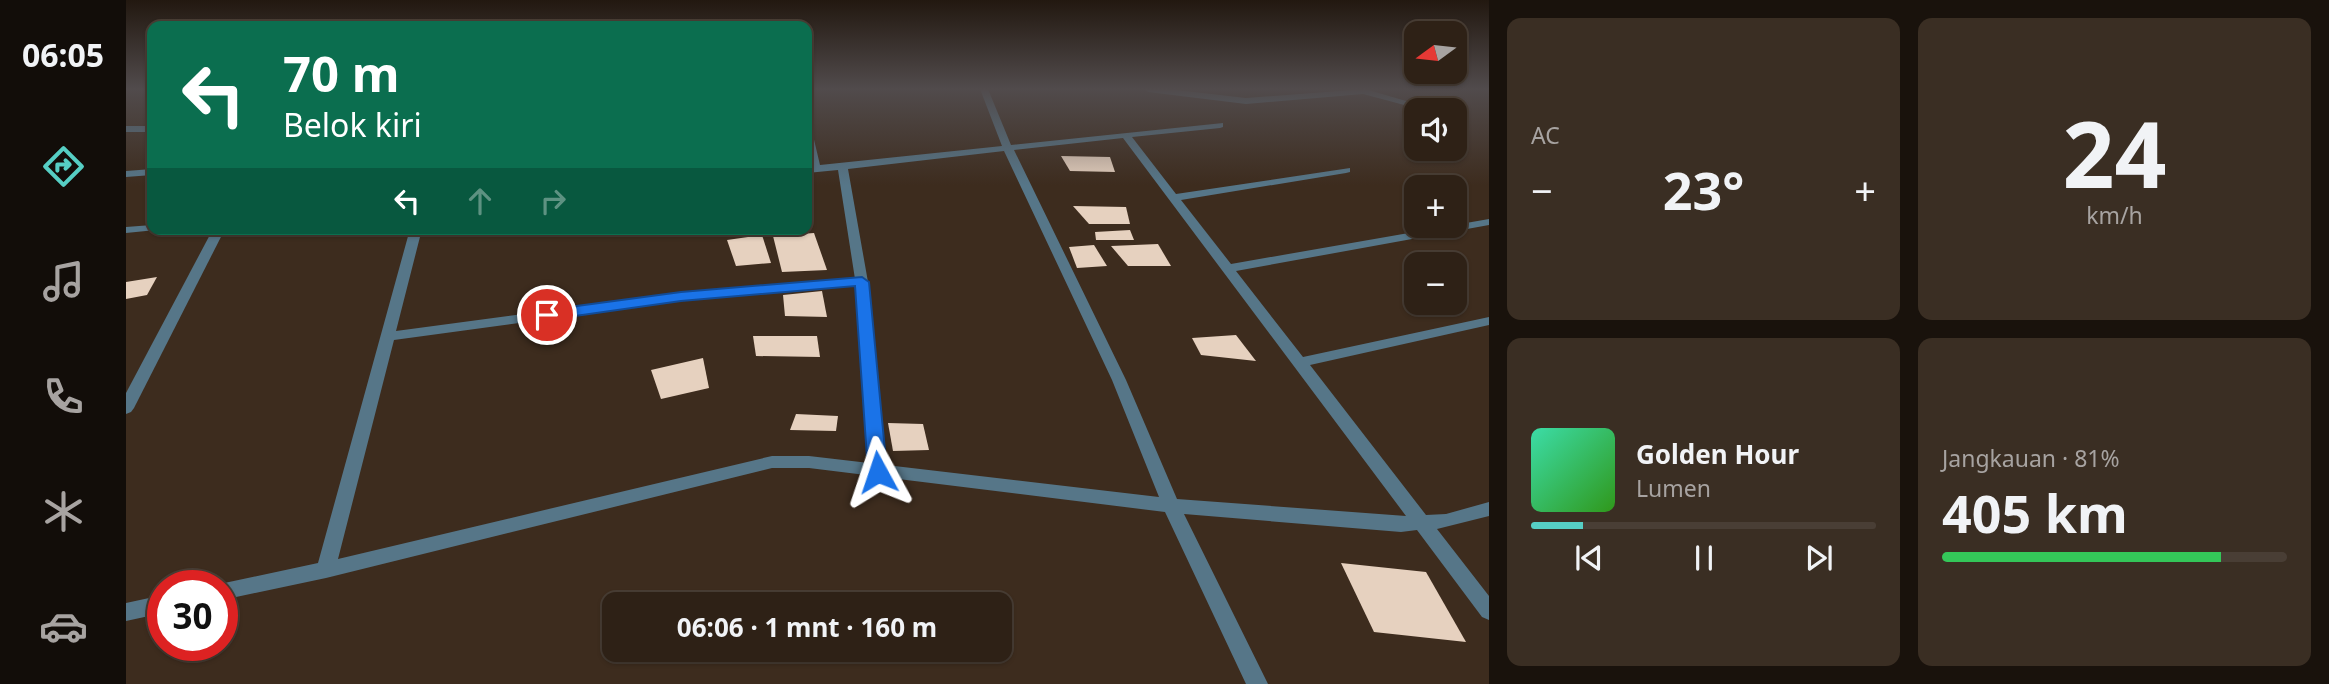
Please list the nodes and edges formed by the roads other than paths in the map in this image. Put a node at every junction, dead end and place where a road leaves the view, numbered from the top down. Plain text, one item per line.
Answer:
1 (997, 121) edge
2 (1220, 125) dead end
3 (126, 129) edge
4 (147, 129) edge
5 (1126, 136) junction
6 (1008, 149) junction
7 (843, 167) junction
8 (812, 170) edge
9 (1346, 170) dead end
10 (147, 172) edge
11 (126, 174) edge
12 (1171, 198) junction
13 (1489, 222) edge
14 (147, 228) edge
15 (126, 230) edge
16 (216, 235) edge
17 (414, 235) edge
18 (1226, 269) junction
19 (862, 282) junction
20 (1489, 321) edge
21 (386, 337) junction
22 (1298, 363) junction
23 (126, 408) edge
24 (878, 472) junction
25 (1171, 506) junction
26 (1489, 509) edge
27 (1422, 524) junction
28 (326, 570) junction
29 (238, 589) edge
30 (147, 607) edge
31 (1489, 611) edge
32 (126, 612) edge
33 (1257, 684) edge

1 - 6 street
2 - 5 street
3 - 4 street
5 - 6 street
5 - 12 street
6 - 7 street
6 - 25 street
7 - 8 street
7 - 19 street
9 - 12 street
10 - 11 street
12 - 18 street
13 - 18 street
14 - 15 street
16 - 23 street
17 - 21 street
18 - 22 street
19 - 21 street
19 - 24 street
20 - 22 street
21 - 28 street
22 - 27 street
24 - 25 street
24 - 28 street
25 - 27 street
25 - 33 street
26 - 27 street
27 - 31 street
28 - 29 street
30 - 32 street

